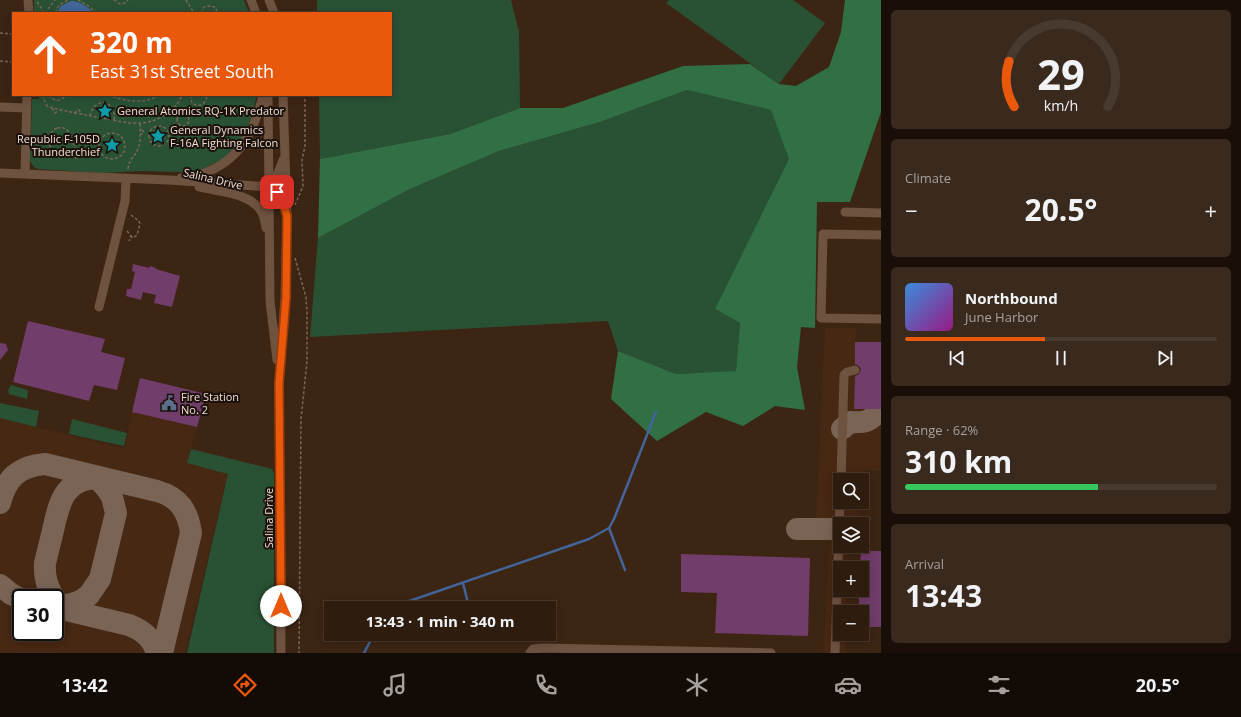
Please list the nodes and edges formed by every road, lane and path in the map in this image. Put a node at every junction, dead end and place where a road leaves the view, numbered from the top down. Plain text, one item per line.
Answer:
1 (28, 0) edge
2 (36, 0) edge
3 (55, 0) edge
4 (69, 0) edge
5 (78, 0) edge
6 (114, 0) edge
7 (128, 0) edge
8 (186, 0) edge
9 (251, 0) edge
10 (269, 0) edge
11 (65, 1) edge
12 (29, 12) edge
13 (43, 12) edge
14 (45, 12) edge
15 (56, 12) edge
16 (96, 12) edge
17 (193, 12) edge
18 (202, 12) edge
19 (218, 12) edge
20 (256, 12) edge
21 (274, 12) edge
22 (0, 34) edge
23 (12, 34) edge
24 (0, 61) edge
25 (12, 62) edge
26 (27, 96) edge
27 (42, 96) edge
28 (50, 96) edge
29 (65, 96) edge
30 (111, 96) edge
31 (158, 96) edge
32 (182, 96) edge
33 (190, 96) edge
34 (207, 96) edge
35 (262, 96) edge
36 (268, 96) edge
37 (283, 96) edge
38 (305, 96) edge
39 (0, 107) edge
40 (26, 108) junction
41 (52, 108) junction
42 (60, 110) junction
43 (74, 113) junction
44 (82, 114) junction
45 (90, 116) junction
46 (177, 116) joint
47 (114, 120) junction
48 (140, 128) dead end
49 (151, 130) joint
50 (140, 135) dead end
51 (102, 138) joint
52 (49, 144) joint
53 (285, 156) junction
54 (0, 173) edge
55 (25, 174) junction
56 (126, 180) junction
57 (169, 180) junction
58 (270, 188) junction
59 (845, 212) dead end
60 (881, 213) edge
61 (129, 214) dead end
62 (290, 214) junction
63 (881, 235) edge
64 (131, 236) dead end
65 (270, 245) junction
66 (294, 256) dead end
67 (99, 307) dead end
68 (881, 320) edge
69 (855, 370) dead end
70 (279, 383) junction
71 (841, 473) edge
72 (840, 509) edge
73 (281, 653) edge
74 (299, 653) edge
75 (530, 653) edge
76 (771, 653) edge
77 (835, 653) edge

1 - 12 street
2 - 13 path
3 - 14 path
4 - 11 path
5 - 16 path
6 - 7 path
8 - 17 path
9 - 20 street
10 - 21 street
11 - 15 path
18 - 19 path
22 - 23 path
24 - 25 path
26 - 40 street
27 - 41 path
28 - 29 path
30 - 31 path
32 - 47 path
33 - 34 path
35 - 57 street
36 - 58 street, Salina Drive
37 - 53 street, Salina Drive
38 - 62 path
39 - 40 street
40 - 55 street
41 - 42 path
41 - 42 path
42 - 43 path
43 - 44 path
43 - 44 path
44 - 45 path
45 - 47 path
45 - 47 path
46 - 46 path
48 - 50 path
49 - 49 path
51 - 51 path
52 - 52 path
53 - 58 street, Salina Drive
53 - 62 street, Salina Drive
54 - 55 street
55 - 56 street
56 - 57 street
56 - 67 street
57 - 58 street
57 - 65 street, Salina Drive
58 - 62 street
58 - 65 street, Salina Drive
59 - 60 street
61 - 64 path
62 - 70 street, Salina Drive
63 - 68 street
65 - 70 street, Salina Drive
66 - 74 path
69 - 71 street
70 - 73 street, Salina Drive
72 - 77 street
75 - 76 street

